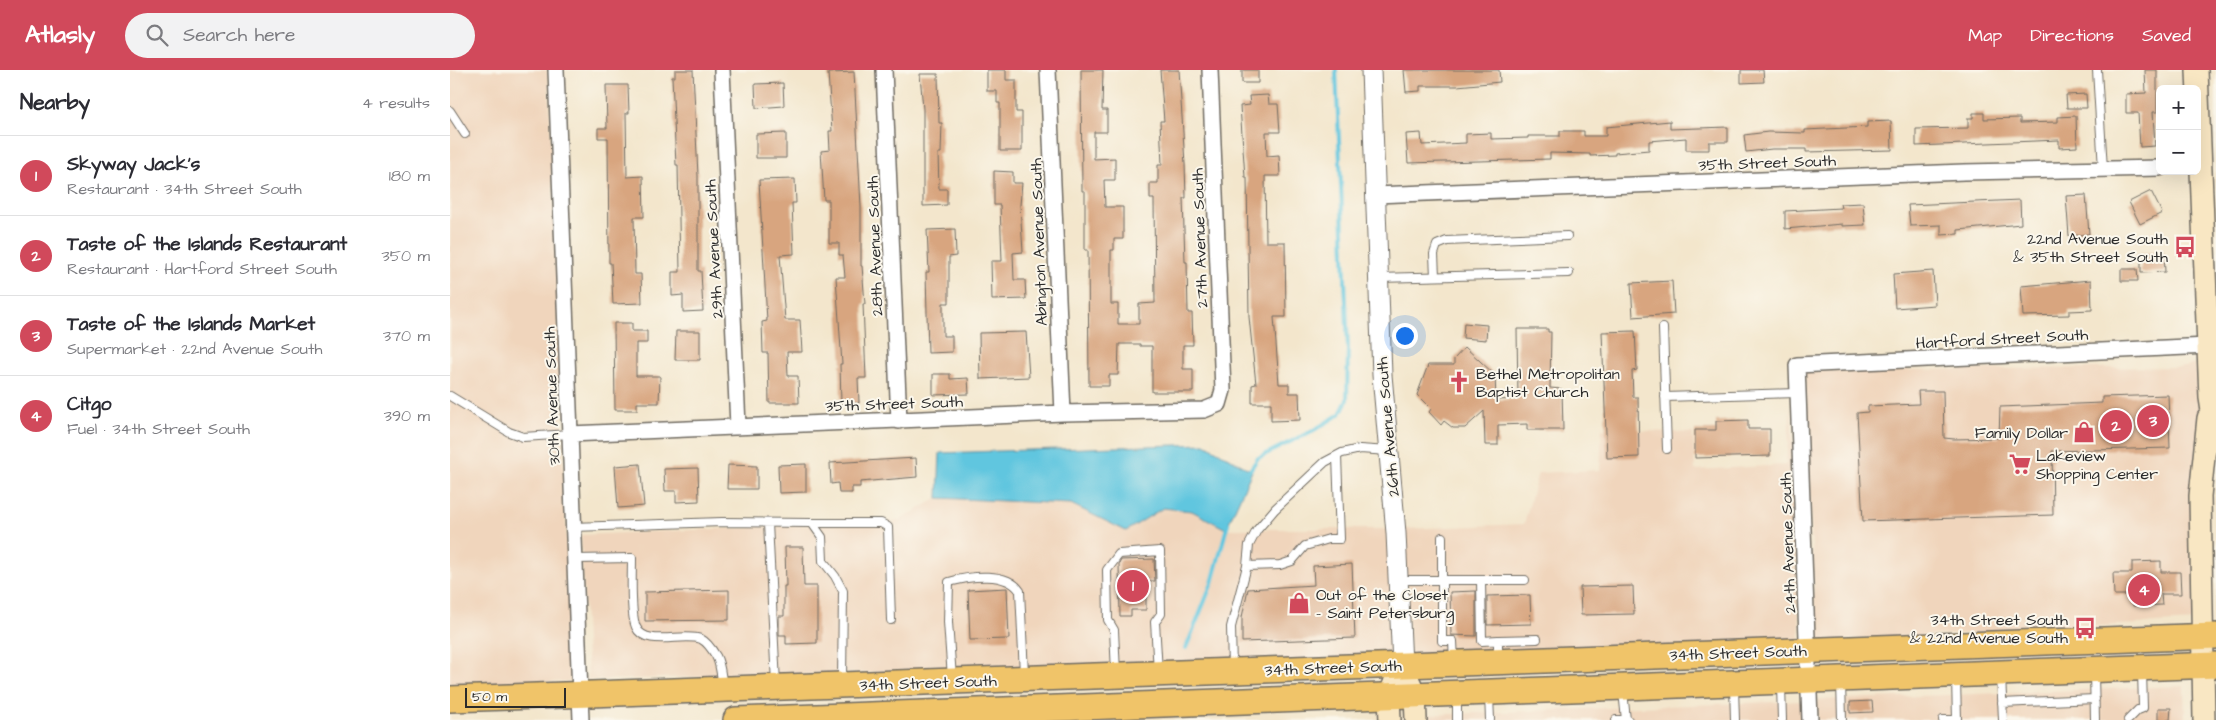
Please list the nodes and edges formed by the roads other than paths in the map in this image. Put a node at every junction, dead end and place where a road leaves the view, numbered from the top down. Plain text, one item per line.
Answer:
1 (556, 70) edge
2 (722, 70) edge
3 (884, 70) edge
4 (1048, 70) edge
5 (1210, 70) edge
6 (1370, 70) edge
7 (2097, 70) edge
8 (2197, 70) edge
9 (450, 111) edge
10 (2198, 130) edge
11 (465, 134) dead end
12 (2156, 168) edge
13 (2103, 169) junction
14 (2200, 175) edge
15 (1375, 195) junction
16 (2210, 226) edge
17 (1567, 236) dead end
18 (1569, 273) dead end
19 (1435, 276) junction
20 (1378, 278) junction
21 (1663, 328) dead end
22 (2208, 346) junction
23 (1797, 365) joint
24 (1798, 393) junction
25 (450, 396) edge
26 (1665, 397) junction
27 (2210, 398) junction
28 (1219, 404) joint
29 (1062, 413) junction
30 (899, 420) junction
31 (738, 426) junction
32 (570, 434) junction
33 (2216, 436) edge
34 (1667, 449) dead end
35 (1388, 451) junction
36 (1337, 456) junction
37 (768, 523) junction
38 (812, 524) junction
39 (573, 527) junction
40 (1442, 537) dead end
41 (575, 559) junction
42 (1247, 566) junction
43 (1398, 580) junction
44 (1442, 580) junction
45 (1480, 580) junction
46 (1525, 580) dead end
47 (891, 620) dead end
48 (2210, 636) edge
49 (1537, 639) dead end
50 (1808, 649) junction
51 (1498, 651) junction
52 (1454, 663) junction
53 (1402, 665) junction
54 (2210, 665) edge
55 (2142, 668) junction
56 (2094, 670) junction
57 (1232, 671) junction
58 (2001, 673) junction
59 (1158, 674) junction
60 (1116, 675) junction
61 (1956, 675) junction
62 (1024, 679) junction
63 (1841, 679) junction
64 (980, 680) junction
65 (1809, 680) junction
66 (952, 681) junction
67 (1781, 681) junction
68 (1734, 683) junction
69 (842, 686) junction
70 (1623, 687) junction
71 (776, 688) junction
72 (724, 690) junction
73 (1489, 692) junction
74 (1457, 693) junction
75 (1415, 694) junction
76 (581, 695) junction
77 (450, 699) edge
78 (2095, 699) junction
79 (2002, 703) junction
80 (1390, 708) edge
81 (981, 715) edge
82 (1007, 715) edge
83 (581, 720) edge
84 (736, 720) edge
85 (744, 720) edge
86 (1416, 720) edge
87 (1457, 720) edge
88 (1490, 720) edge
89 (1616, 720) edge
90 (1627, 720) edge
91 (1735, 720) edge
92 (1782, 720) edge
93 (1810, 720) edge
94 (1842, 720) edge
95 (1943, 720) edge
96 (2003, 720) edge
97 (2095, 720) edge
98 (2128, 720) edge
99 (2204, 720) edge

1 - 32 street, 30th Avenue South
2 - 31 street, 29th Avenue South
3 - 30 street, 28th Avenue South
4 - 29 street, Abington Avenue South
5 - 28 street, 27th Avenue South
6 - 15 street, 26th Avenue South
7 - 13 lane
8 - 10 main road
9 - 11 lane
12 - 13 street, 35th Street South
13 - 15 street, 35th Street South
14 - 16 main road
15 - 20 street, 26th Avenue South
16 - 22 main road
17 - 19 lane
18 - 19 lane
19 - 20 lane
20 - 35 street, 26th Avenue South
21 - 26 lane
22 - 23 street, Hartford Street South
22 - 27 main road
23 - 24 street, 24th Avenue South
24 - 26 lane
24 - 50 street, 24th Avenue South
25 - 32 lane
26 - 34 lane
27 - 33 main road
27 - 48 main road
28 - 29 street, 35th Street South
29 - 30 street, 35th Street South
30 - 31 street, 35th Street South
31 - 32 street, 35th Street South
32 - 39 street, 30th Avenue South
35 - 36 lane
35 - 43 street, 26th Avenue South
36 - 42 lane
36 - 42 lane
37 - 38 lane
37 - 39 lane
37 - 71 lane
38 - 47 lane
38 - 69 lane
39 - 41 street, 30th Avenue South
40 - 44 lane
41 - 72 lane
41 - 76 street, 30th Avenue South
42 - 57 lane
43 - 44 lane
43 - 53 street, 26th Avenue South
44 - 45 lane
44 - 52 lane
45 - 46 lane
45 - 51 lane
48 - 50 highway, 34th Street South
48 - 54 main road
49 - 51 lane
50 - 51 highway, 34th Street South
50 - 65 street, 24th Avenue South
51 - 52 highway, 34th Street South
52 - 53 highway, 34th Street South
53 - 57 highway, 34th Street South
53 - 75 main road, 26th Avenue South
53 - 80 main road, 26th Avenue South
54 - 55 highway, 34th Street South
54 - 99 main road
55 - 56 highway, 34th Street South
55 - 98 lane
56 - 58 highway, 34th Street South
56 - 78 lane
57 - 59 highway, 34th Street South
58 - 61 highway, 34th Street South
58 - 79 lane
59 - 60 highway, 34th Street South
59 - 60 lane
60 - 62 highway, 34th Street South
61 - 63 highway, 34th Street South
61 - 95 lane
62 - 64 highway, 34th Street South
62 - 66 lane
63 - 65 highway, 34th Street South
63 - 94 lane
64 - 66 highway, 34th Street South
64 - 81 street
65 - 67 highway, 34th Street South
65 - 93 street, 24th Avenue South
66 - 69 highway, 34th Street South
67 - 68 highway, 34th Street South
67 - 92 lane
68 - 70 highway, 34th Street South
68 - 91 lane
69 - 71 highway, 34th Street South
70 - 73 highway, 34th Street South
70 - 90 lane
71 - 72 highway, 34th Street South
72 - 76 highway, 34th Street South
73 - 74 highway, 34th Street South
73 - 88 lane
74 - 75 highway, 34th Street South
74 - 87 lane
75 - 80 highway, 34th Street South
75 - 86 main road, 26th Avenue South
76 - 77 highway, 34th Street South
76 - 83 street, 30th Avenue South
78 - 79 lane
78 - 97 lane
79 - 96 lane
80 - 82 highway, 34th Street South
81 - 82 highway, 34th Street South
81 - 85 highway, 34th Street South
84 - 85 highway, 34th Street South
89 - 90 lane

